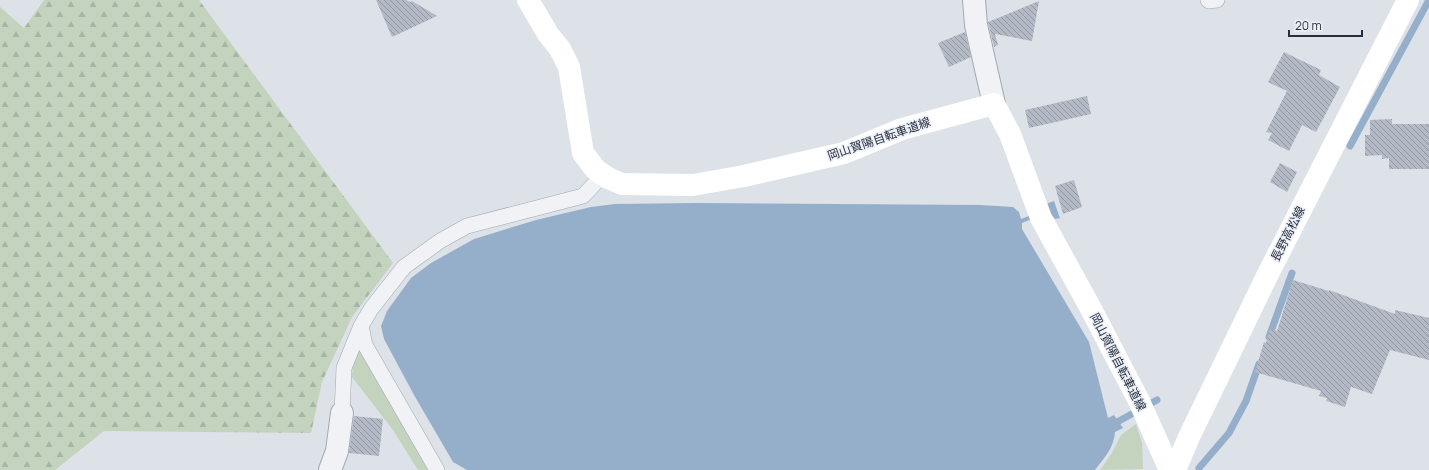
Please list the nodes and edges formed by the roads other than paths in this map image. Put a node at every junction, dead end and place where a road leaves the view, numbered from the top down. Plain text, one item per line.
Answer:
1 (528, 0) edge
2 (974, 0) edge
3 (1208, 0) edge
4 (1218, 0) edge
5 (1408, 0) edge
6 (994, 104) junction
7 (603, 175) junction
8 (361, 326) junction
9 (342, 413) joint
10 (330, 470) edge
11 (438, 470) edge
12 (1170, 470) edge
13 (1175, 470) edge

1 - 7 main road, 岡山賀陽自転車道線
2 - 6 street
3 - 4 lane
5 - 13 main road, 長野高松線
6 - 7 main road, 岡山賀陽自転車道線
6 - 12 main road, 岡山賀陽自転車道線
7 - 8 lane
8 - 9 lane
8 - 11 lane
9 - 10 street

